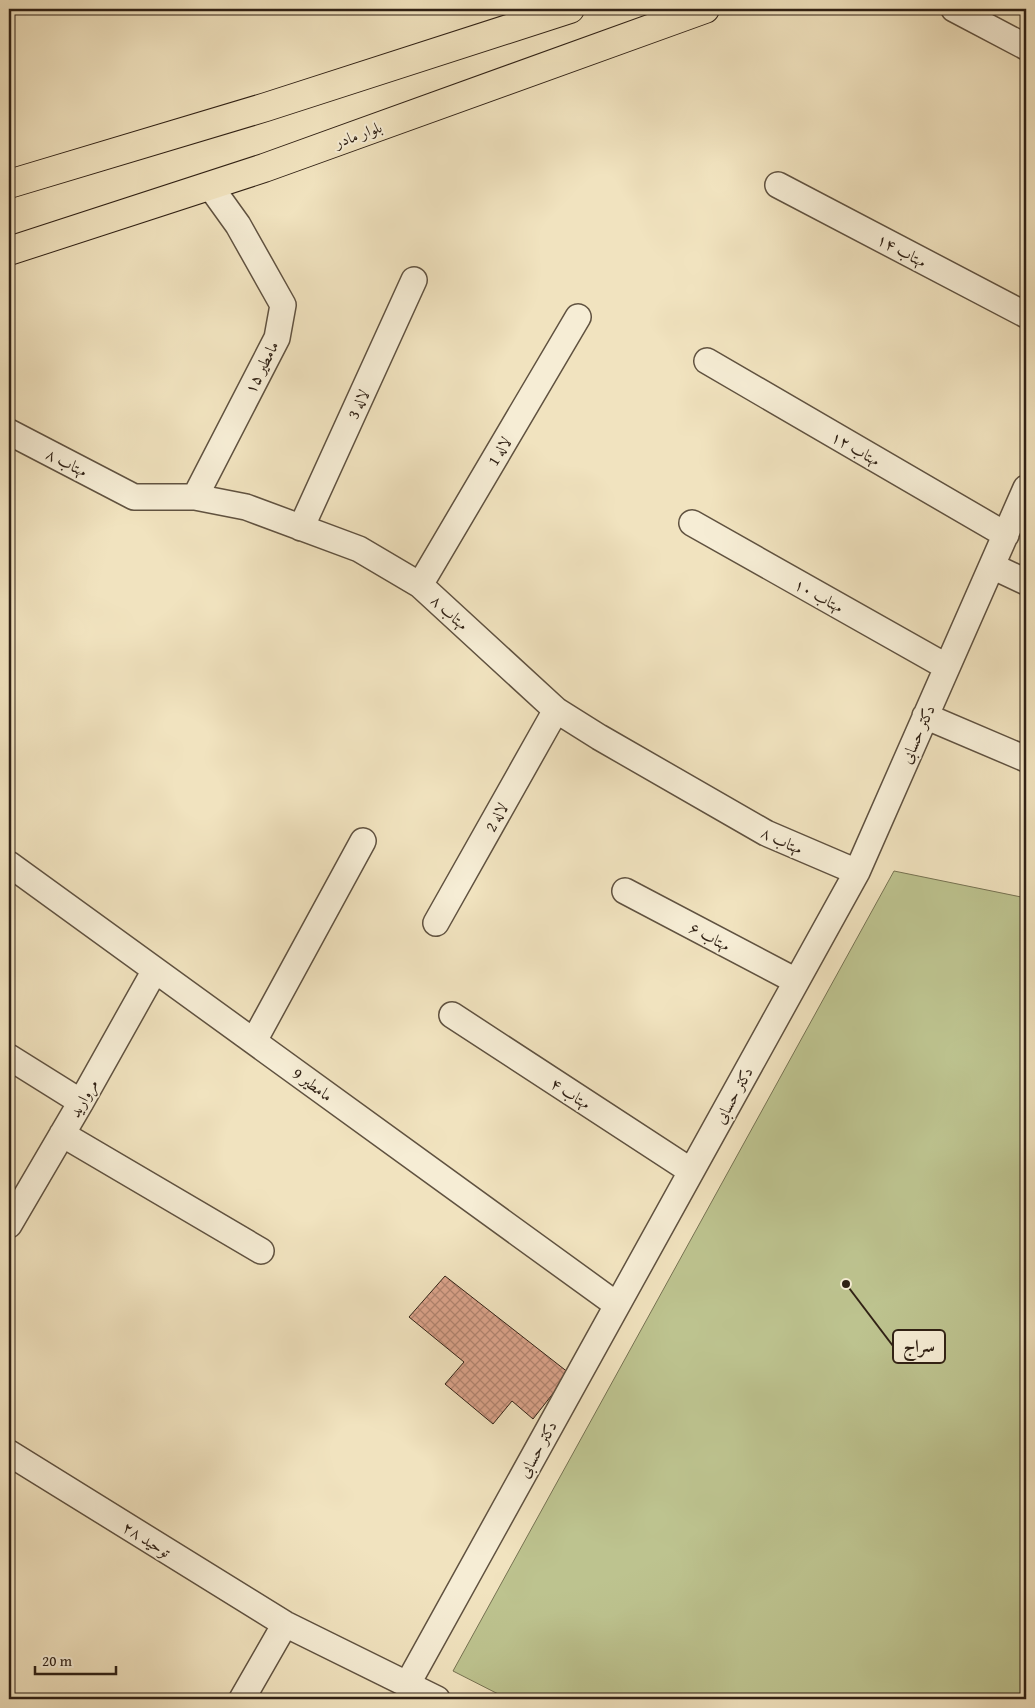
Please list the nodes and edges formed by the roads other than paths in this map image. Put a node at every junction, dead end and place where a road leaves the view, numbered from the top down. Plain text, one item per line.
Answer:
1 (570, 9) edge
2 (705, 9) edge
3 (954, 9) edge
4 (1026, 47) edge
5 (9, 184) edge
6 (778, 185) dead end
7 (210, 186) junction
8 (9, 251) edge
9 (414, 280) dead end
10 (1026, 315) edge
11 (578, 317) dead end
12 (707, 361) dead end
13 (9, 432) edge
14 (1026, 488) edge
15 (194, 497) junction
16 (692, 523) dead end
17 (301, 528) junction
18 (1006, 535) junction
19 (992, 566) junction
20 (1026, 582) edge
21 (420, 585) junction
22 (947, 667) junction
23 (556, 710) junction
24 (925, 716) junction
25 (1026, 759) edge
26 (363, 841) dead end
27 (9, 864) edge
28 (856, 872) junction
29 (625, 892) dead end
30 (436, 923) dead end
31 (155, 970) junction
32 (796, 981) junction
33 (452, 1015) dead end
34 (254, 1042) junction
35 (9, 1058) edge
36 (81, 1102) junction
37 (62, 1134) junction
38 (691, 1171) junction
39 (9, 1225) edge
40 (261, 1251) dead end
41 (617, 1306) junction
42 (9, 1453) edge
43 (285, 1624) junction
44 (407, 1685) junction
45 (242, 1699) edge
46 (437, 1699) edge

1 - 5 main road
2 - 7 main road, بلوار مادر
3 - 4 street
6 - 10 street, مهتاب ۱۴
7 - 8 main road, بلوار مادر
7 - 15 street, مامطیر ۱۵
9 - 17 street, لاله 3
11 - 21 street, لاله 1
12 - 18 street, مهتاب ۱۲
13 - 15 street, مهتاب ۸
14 - 18 street, دکتر حسابی
15 - 17 street, مهتاب ۸
16 - 22 street, مهتاب ۱۰
17 - 21 street, مهتاب ۸
18 - 19 street, دکتر حسابی
19 - 20 street
19 - 22 street, دکتر حسابی
21 - 23 street, مهتاب ۸
22 - 24 street, دکتر حسابی
23 - 28 street, مهتاب ۸
23 - 30 street, لاله 2
24 - 25 street
24 - 28 street, دکتر حسابی
26 - 34 street
27 - 31 street, مامطیر 9
28 - 32 street, دکتر حسابی
29 - 32 street, مهتاب ۶
31 - 34 street, مامطیر 9
31 - 36 street, مروارید
32 - 38 street, دکتر حسابی
33 - 38 street, مهتاب ۴
34 - 41 street, مامطیر 9
35 - 36 street
36 - 37 street, مروارید
37 - 39 street, مروارید
37 - 40 street
38 - 41 street, دکتر حسابی
41 - 44 street, دکتر حسابی
42 - 43 street, توحید ۲۸
43 - 44 street, توحید ۲۸
43 - 45 street
44 - 46 street, توحید ۲۸

